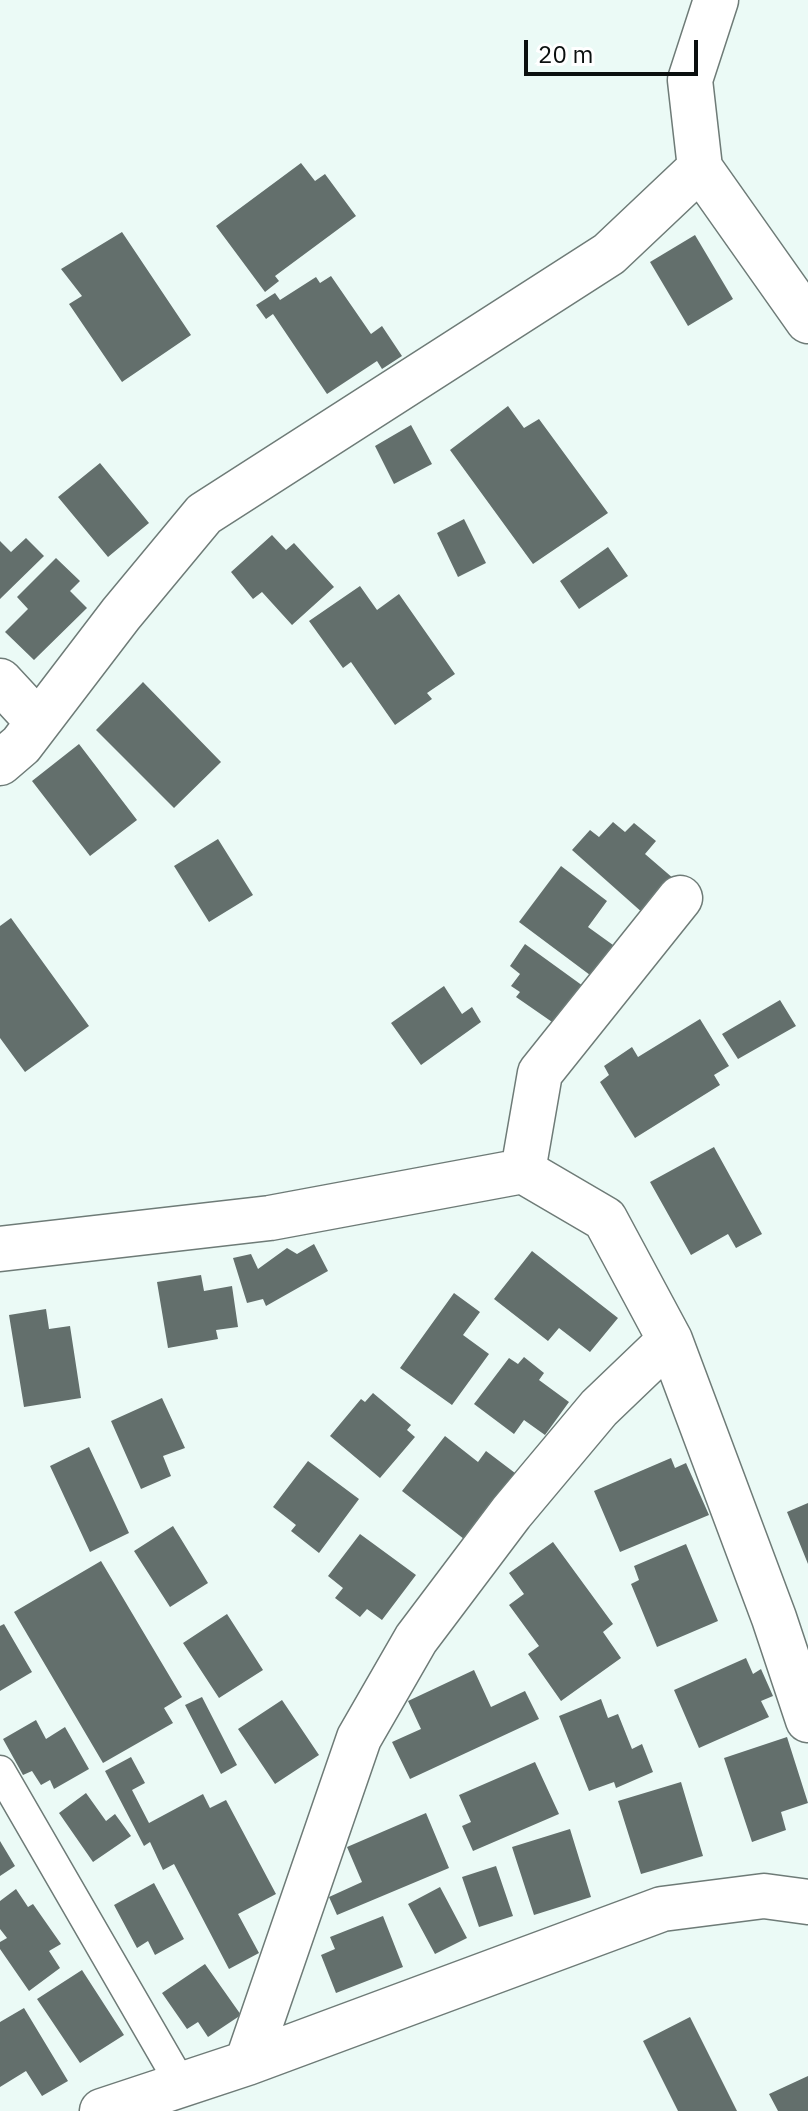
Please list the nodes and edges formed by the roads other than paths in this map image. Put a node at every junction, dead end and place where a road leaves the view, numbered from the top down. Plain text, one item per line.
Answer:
1 (716, 0) edge
2 (700, 168) junction
3 (808, 321) edge
4 (0, 681) edge
5 (38, 722) junction
6 (0, 763) edge
7 (680, 898) dead end
8 (523, 1171) junction
9 (0, 1249) edge
10 (670, 1340) junction
11 (808, 1720) edge
12 (0, 1771) edge
13 (808, 1902) edge
14 (247, 2063) junction
15 (181, 2084) junction
16 (102, 2111) edge

1 - 2 street
2 - 3 street
2 - 5 street
4 - 5 street
5 - 6 street
7 - 8 street
8 - 9 street
8 - 10 street
10 - 11 street
10 - 14 street
12 - 15 lane
13 - 14 street
14 - 15 street
15 - 16 street

